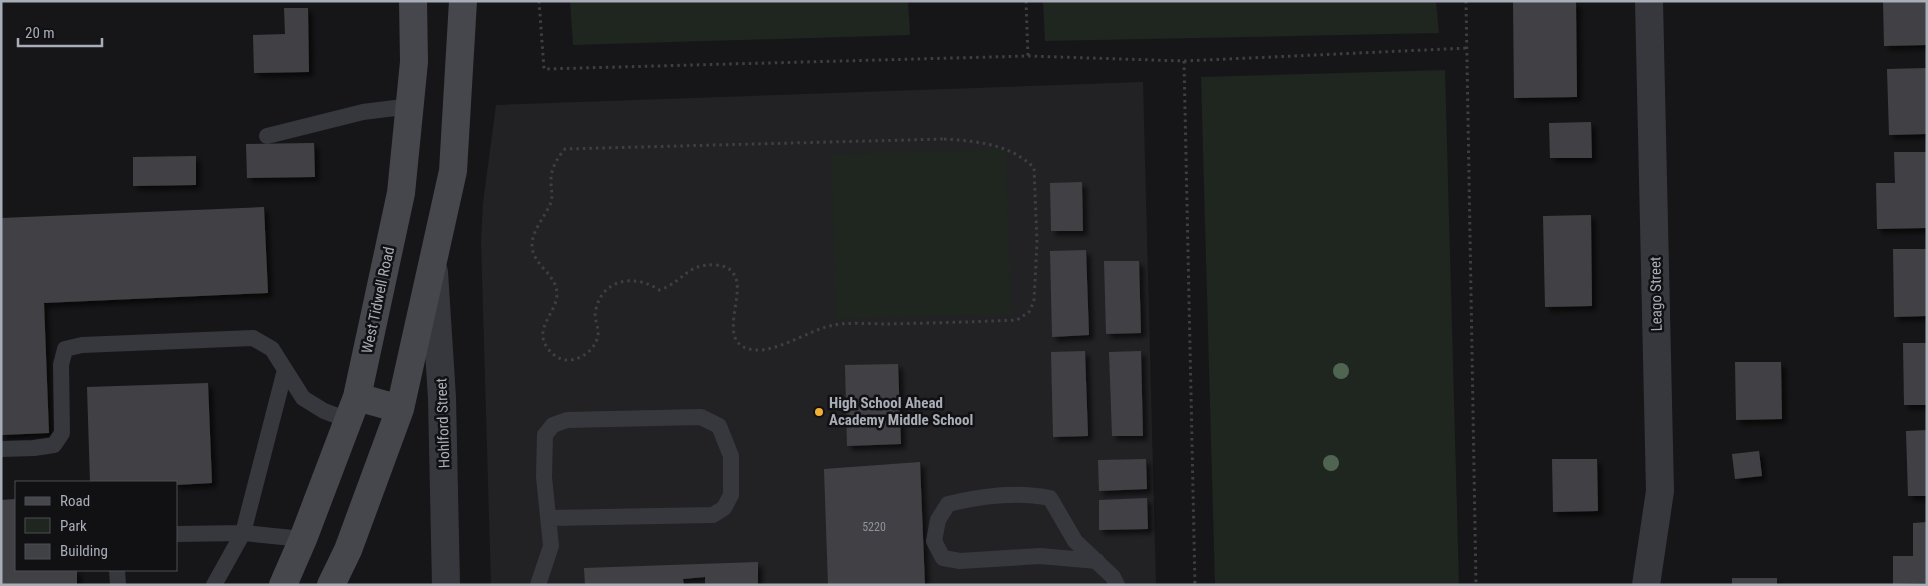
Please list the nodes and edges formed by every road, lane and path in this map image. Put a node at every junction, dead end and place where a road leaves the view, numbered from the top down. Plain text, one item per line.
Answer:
1 (413, 1) edge
2 (463, 1) edge
3 (539, 1) edge
4 (1026, 1) edge
5 (1466, 1) edge
6 (1649, 1) edge
7 (1468, 48) junction
8 (1028, 56) junction
9 (1184, 61) junction
10 (411, 106) junction
11 (267, 136) dead end
12 (985, 142) joint
13 (434, 261) junction
14 (285, 370) junction
15 (353, 408) junction
16 (400, 409) junction
17 (1, 449) edge
18 (549, 518) junction
19 (243, 533) junction
20 (178, 534) edge
21 (303, 539) junction
22 (1097, 561) junction
23 (118, 571) edge
24 (118, 585) edge
25 (214, 585) edge
26 (283, 585) edge
27 (331, 585) edge
28 (446, 585) edge
29 (538, 585) edge
30 (1117, 585) edge
31 (1195, 585) edge
32 (1476, 585) edge
33 (1646, 585) edge

1 - 10 main road, West Tidwell Road
2 - 13 main road
3 - 8 path
4 - 8 path
5 - 7 path
6 - 33 street, Leago Street
7 - 9 path
7 - 32 path
8 - 9 path
9 - 31 path
10 - 11 lane
10 - 15 main road, West Tidwell Road
12 - 12 path
13 - 16 main road
13 - 28 street, Hohlford Street
14 - 15 lane
14 - 17 lane
14 - 19 lane
15 - 16 main road
15 - 21 main road, West Tidwell Road
16 - 27 main road
18 - 18 lane
18 - 29 lane
19 - 20 lane
19 - 21 lane
19 - 25 lane
21 - 26 main road, West Tidwell Road
22 - 22 lane
22 - 30 lane
23 - 24 lane

